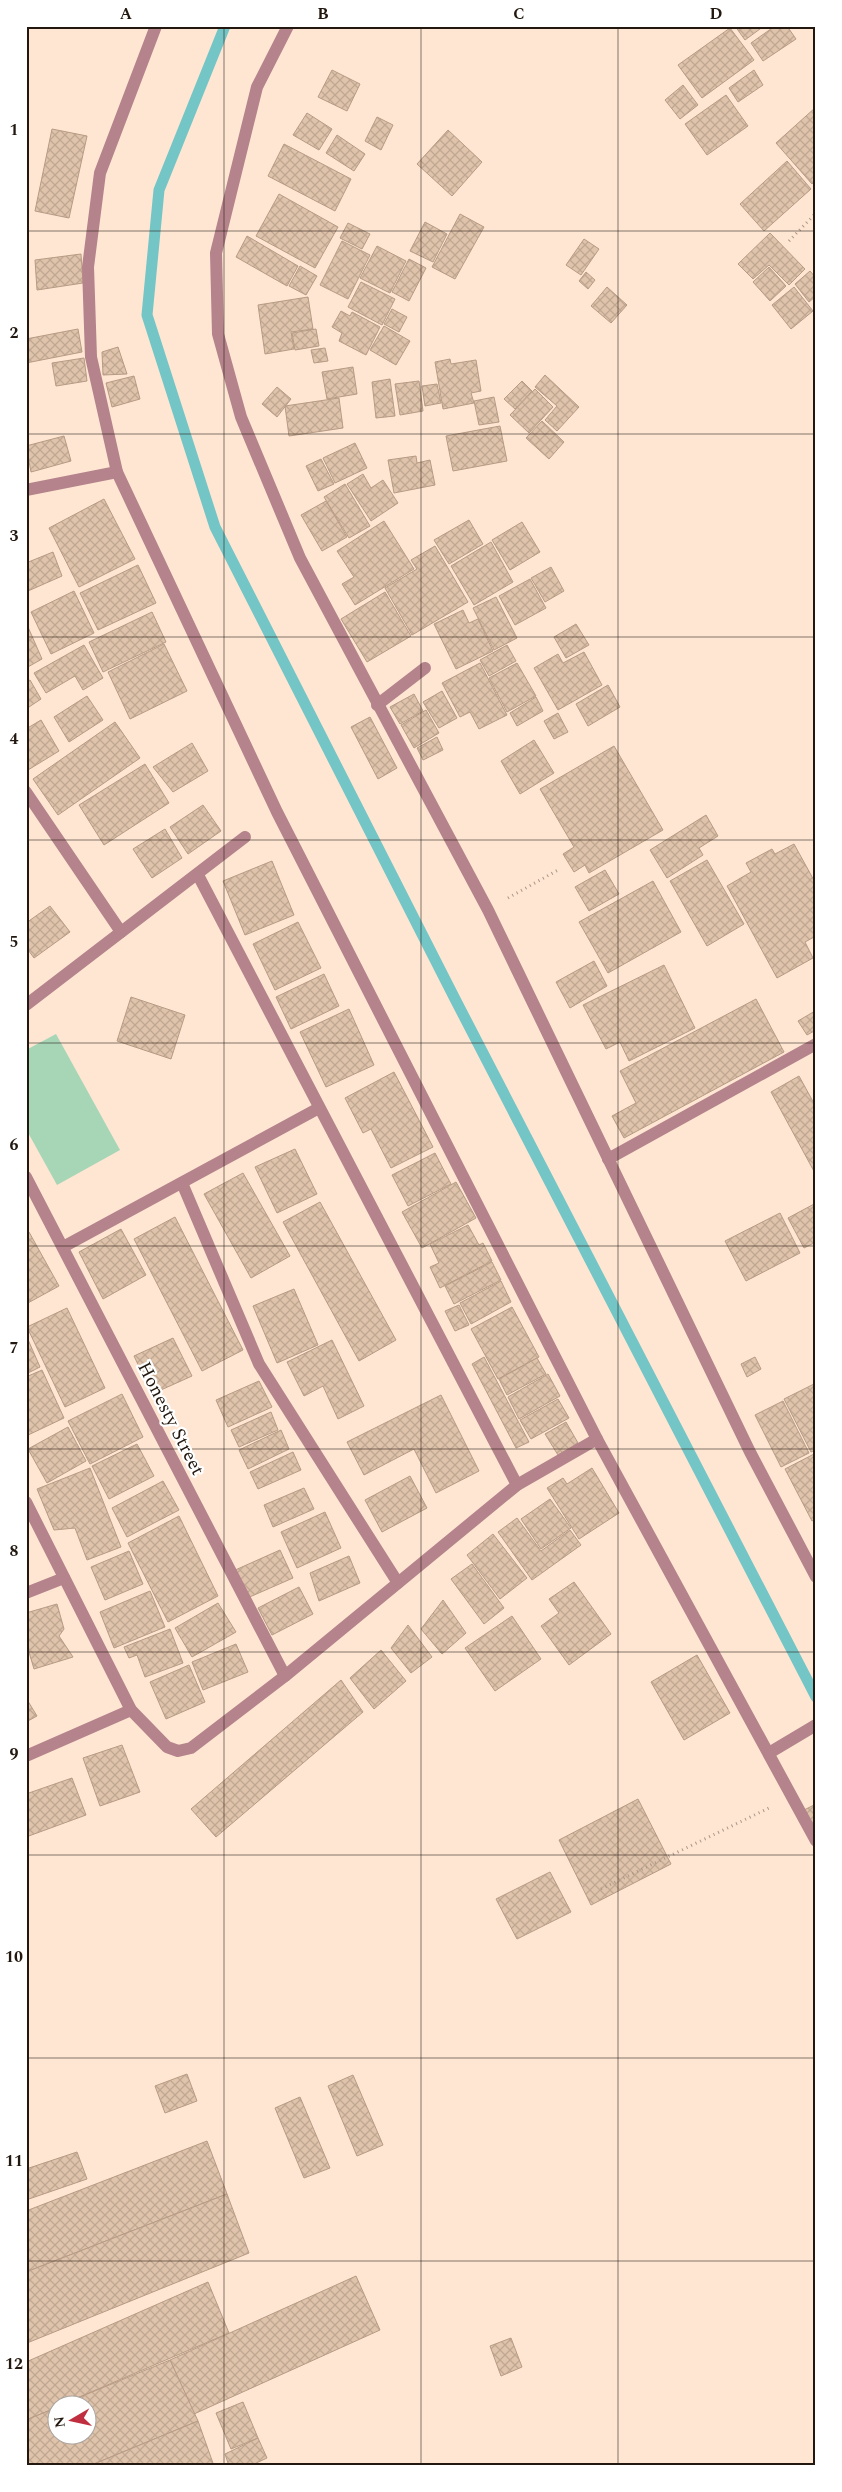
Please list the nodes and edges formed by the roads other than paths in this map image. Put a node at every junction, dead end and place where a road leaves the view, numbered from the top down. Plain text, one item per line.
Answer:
1 (156, 26) edge
2 (288, 26) edge
3 (117, 472) junction
4 (26, 490) edge
5 (425, 668) dead end
6 (377, 705) junction
7 (26, 792) edge
8 (245, 838) dead end
9 (198, 875) junction
10 (121, 932) junction
11 (26, 1005) edge
12 (816, 1044) edge
13 (319, 1108) junction
14 (608, 1159) junction
15 (26, 1177) edge
16 (182, 1183) junction
17 (63, 1246) junction
18 (597, 1439) junction
19 (517, 1485) junction
20 (26, 1502) edge
21 (816, 1577) edge
22 (64, 1578) junction
23 (398, 1583) junction
24 (26, 1593) edge
25 (285, 1676) junction
26 (131, 1710) junction
27 (816, 1724) edge
28 (768, 1753) junction
29 (26, 1756) edge
30 (816, 1841) edge

1 - 3 street
2 - 6 street
3 - 4 street
3 - 18 street
5 - 6 street
6 - 14 street
7 - 10 street
8 - 9 street
9 - 10 street
9 - 13 street
10 - 11 street
12 - 14 street
13 - 16 street
13 - 19 street
14 - 21 street
15 - 17 street, Honesty Street
16 - 17 street
16 - 23 street
17 - 25 street, Honesty Street
18 - 19 street
18 - 28 street
19 - 23 street
20 - 22 street
22 - 24 street
22 - 26 street
23 - 25 street
25 - 26 street
26 - 29 street
27 - 28 street
28 - 30 street

